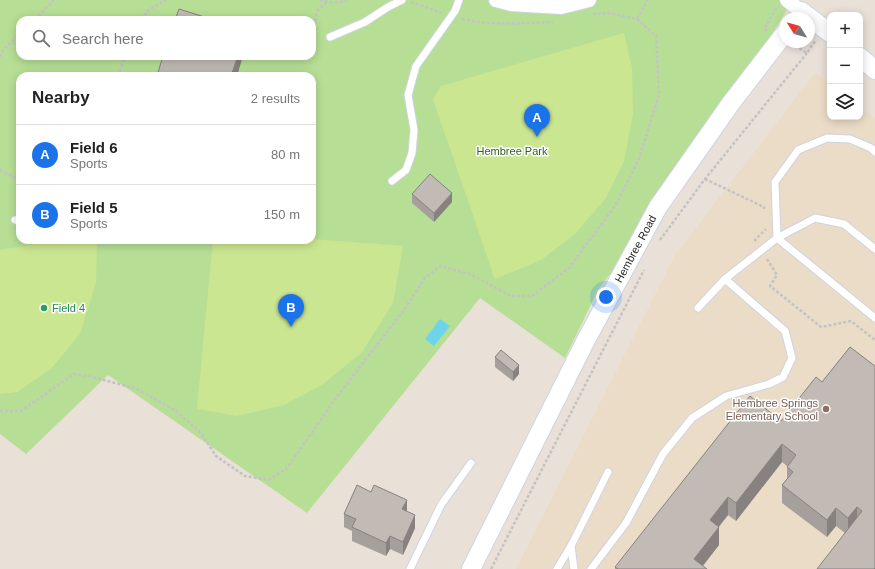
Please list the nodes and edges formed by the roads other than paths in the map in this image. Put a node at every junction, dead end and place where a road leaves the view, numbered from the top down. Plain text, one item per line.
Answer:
1 (403, 0) edge
2 (459, 0) edge
3 (496, 0) edge
4 (786, 0) edge
5 (589, 7) edge
6 (803, 10) edge
7 (827, 31) edge
8 (330, 37) dead end
9 (781, 48) edge
10 (863, 60) edge
11 (875, 70) edge
12 (875, 152) edge
13 (392, 181) dead end
14 (776, 238) junction
15 (875, 249) edge
16 (725, 278) junction
17 (698, 308) dead end
18 (875, 318) edge
19 (471, 463) dead end
20 (608, 472) dead end
21 (571, 546) junction
22 (410, 569) edge
23 (471, 569) edge
24 (558, 569) edge
25 (574, 569) edge
26 (591, 569) edge

1 - 8 lane
2 - 13 lane
3 - 5 street
4 - 6 street
6 - 7 street
9 - 23 street, Hembree Road
10 - 11 street
12 - 14 lane
14 - 15 lane
14 - 16 lane
14 - 18 lane
16 - 17 lane
16 - 26 lane
19 - 22 lane
20 - 21 lane
21 - 24 lane
21 - 25 lane

